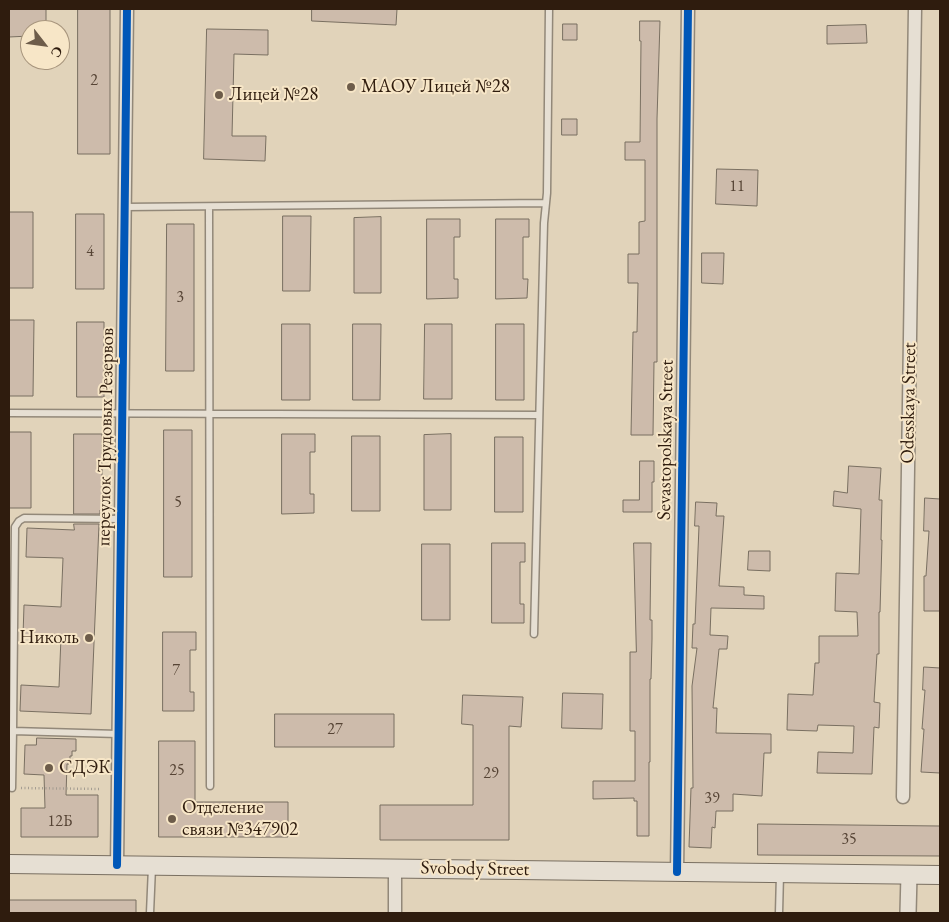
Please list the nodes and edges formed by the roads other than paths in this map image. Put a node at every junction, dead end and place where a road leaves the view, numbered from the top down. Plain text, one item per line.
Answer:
1 (127, 9) edge
2 (549, 9) edge
3 (688, 9) edge
4 (915, 9) edge
5 (546, 203) junction
6 (125, 207) junction
7 (209, 207) junction
8 (9, 413) edge
9 (122, 413) junction
10 (209, 414) junction
11 (540, 415) junction
12 (121, 519) junction
13 (534, 634) dead end
14 (13, 731) junction
15 (118, 734) junction
16 (210, 786) dead end
17 (12, 788) road end
18 (903, 797) dead end
19 (9, 864) edge
20 (117, 865) junction
21 (152, 865) junction
22 (395, 868) junction
23 (677, 872) junction
24 (780, 873) junction
25 (909, 875) junction
26 (940, 875) edge
27 (150, 913) edge
28 (395, 913) edge
29 (779, 913) edge
30 (908, 913) edge

1 - 6 street, переулок Трудовых Резервов
2 - 5 lane
3 - 23 street, Sevastopolskaya Street
4 - 18 street, Odesskaya Street
5 - 7 lane
5 - 11 lane
6 - 7 lane
6 - 9 street, переулок Трудовых Резервов
7 - 10 lane
8 - 9 lane
9 - 10 lane
9 - 12 street, переулок Трудовых Резервов
10 - 11 lane
10 - 16 lane
11 - 13 lane
12 - 14 lane
12 - 15 street, переулок Трудовых Резервов
14 - 15 lane
14 - 17 lane
15 - 20 street, переулок Трудовых Резервов
19 - 20 main road, Svobody Street
20 - 21 main road, Svobody Street
21 - 22 main road, Svobody Street
21 - 27 lane
22 - 23 main road, Svobody Street
22 - 28 street
23 - 24 main road, Svobody Street
24 - 25 main road, Svobody Street
24 - 29 lane
25 - 26 main road, Svobody Street
25 - 30 street

